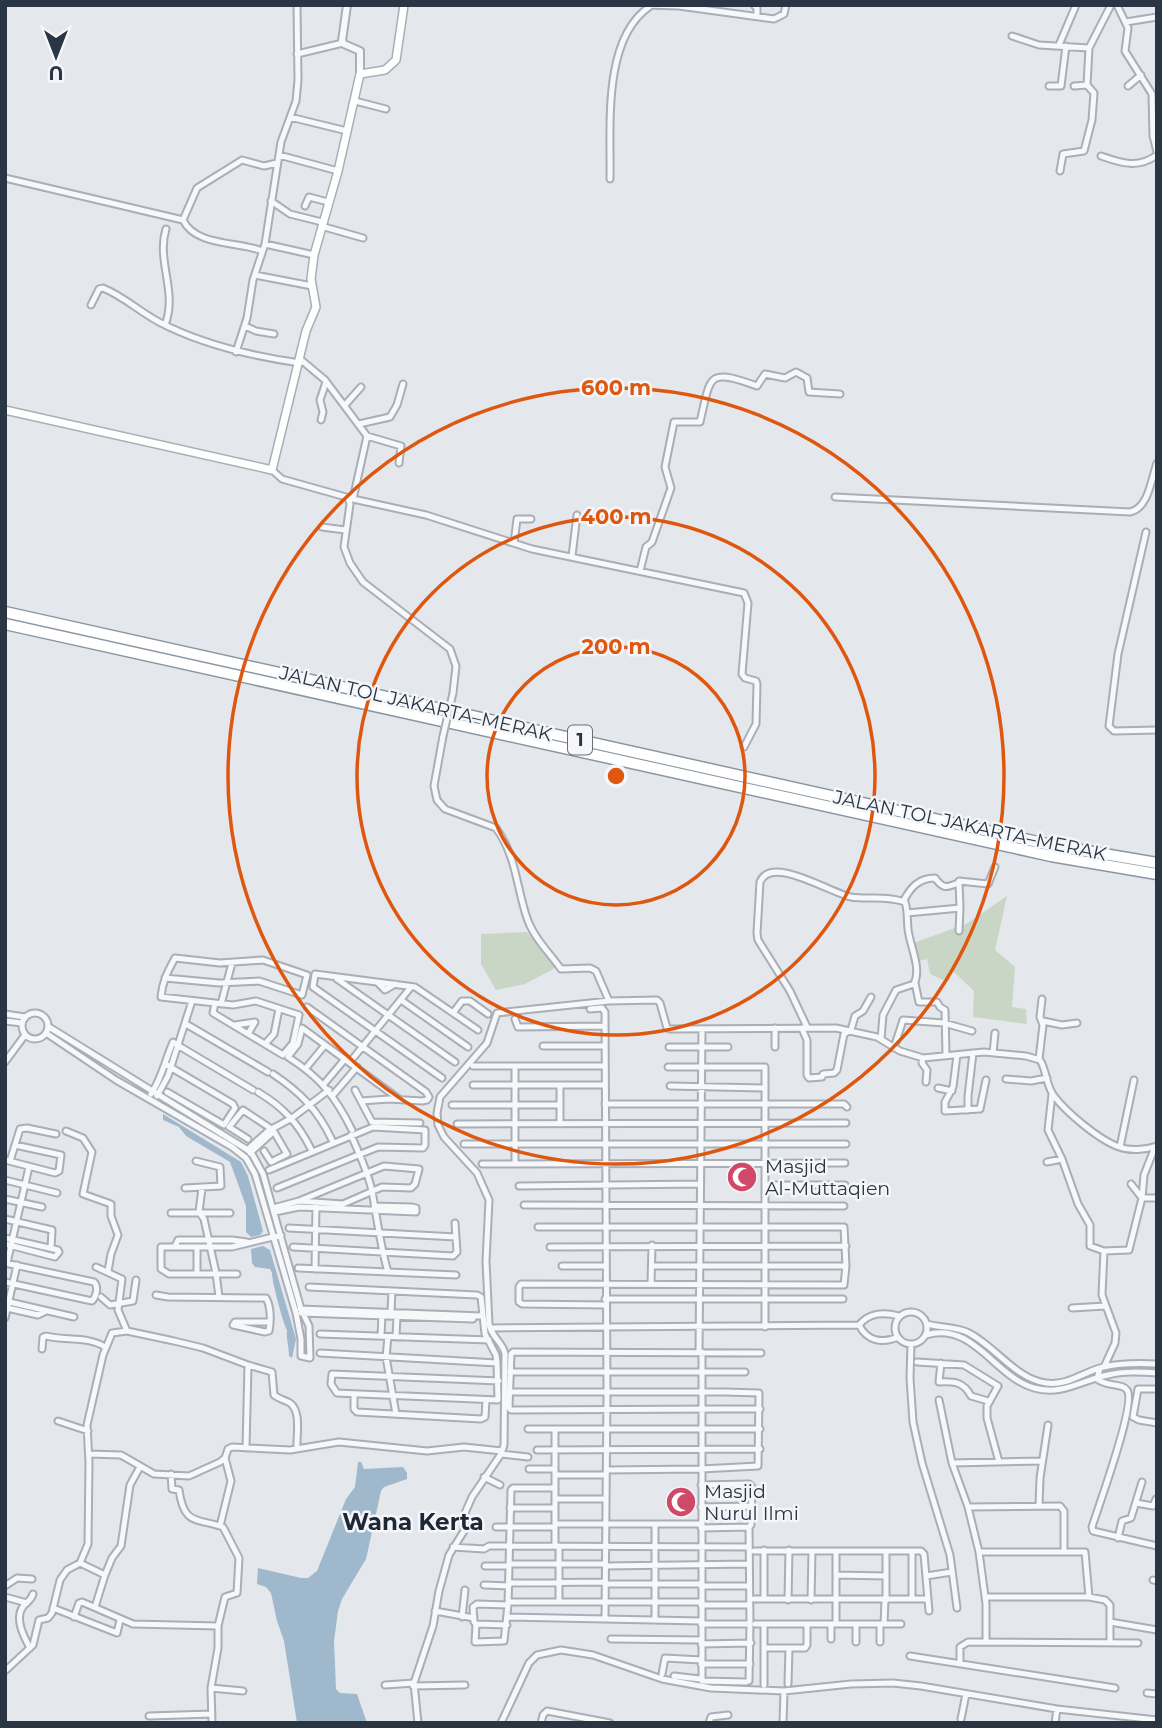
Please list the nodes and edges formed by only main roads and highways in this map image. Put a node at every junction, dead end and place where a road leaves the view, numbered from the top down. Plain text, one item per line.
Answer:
1 (404, 5) edge
2 (5, 410) edge
3 (5, 612) edge
4 (5, 624) edge
5 (1157, 863) edge
6 (1157, 874) edge

1 - 2 main road
3 - 5 highway, JALAN TOL JAKARTA–MERAK / 1
4 - 6 highway, JALAN TOL JAKARTA–MERAK / 1

